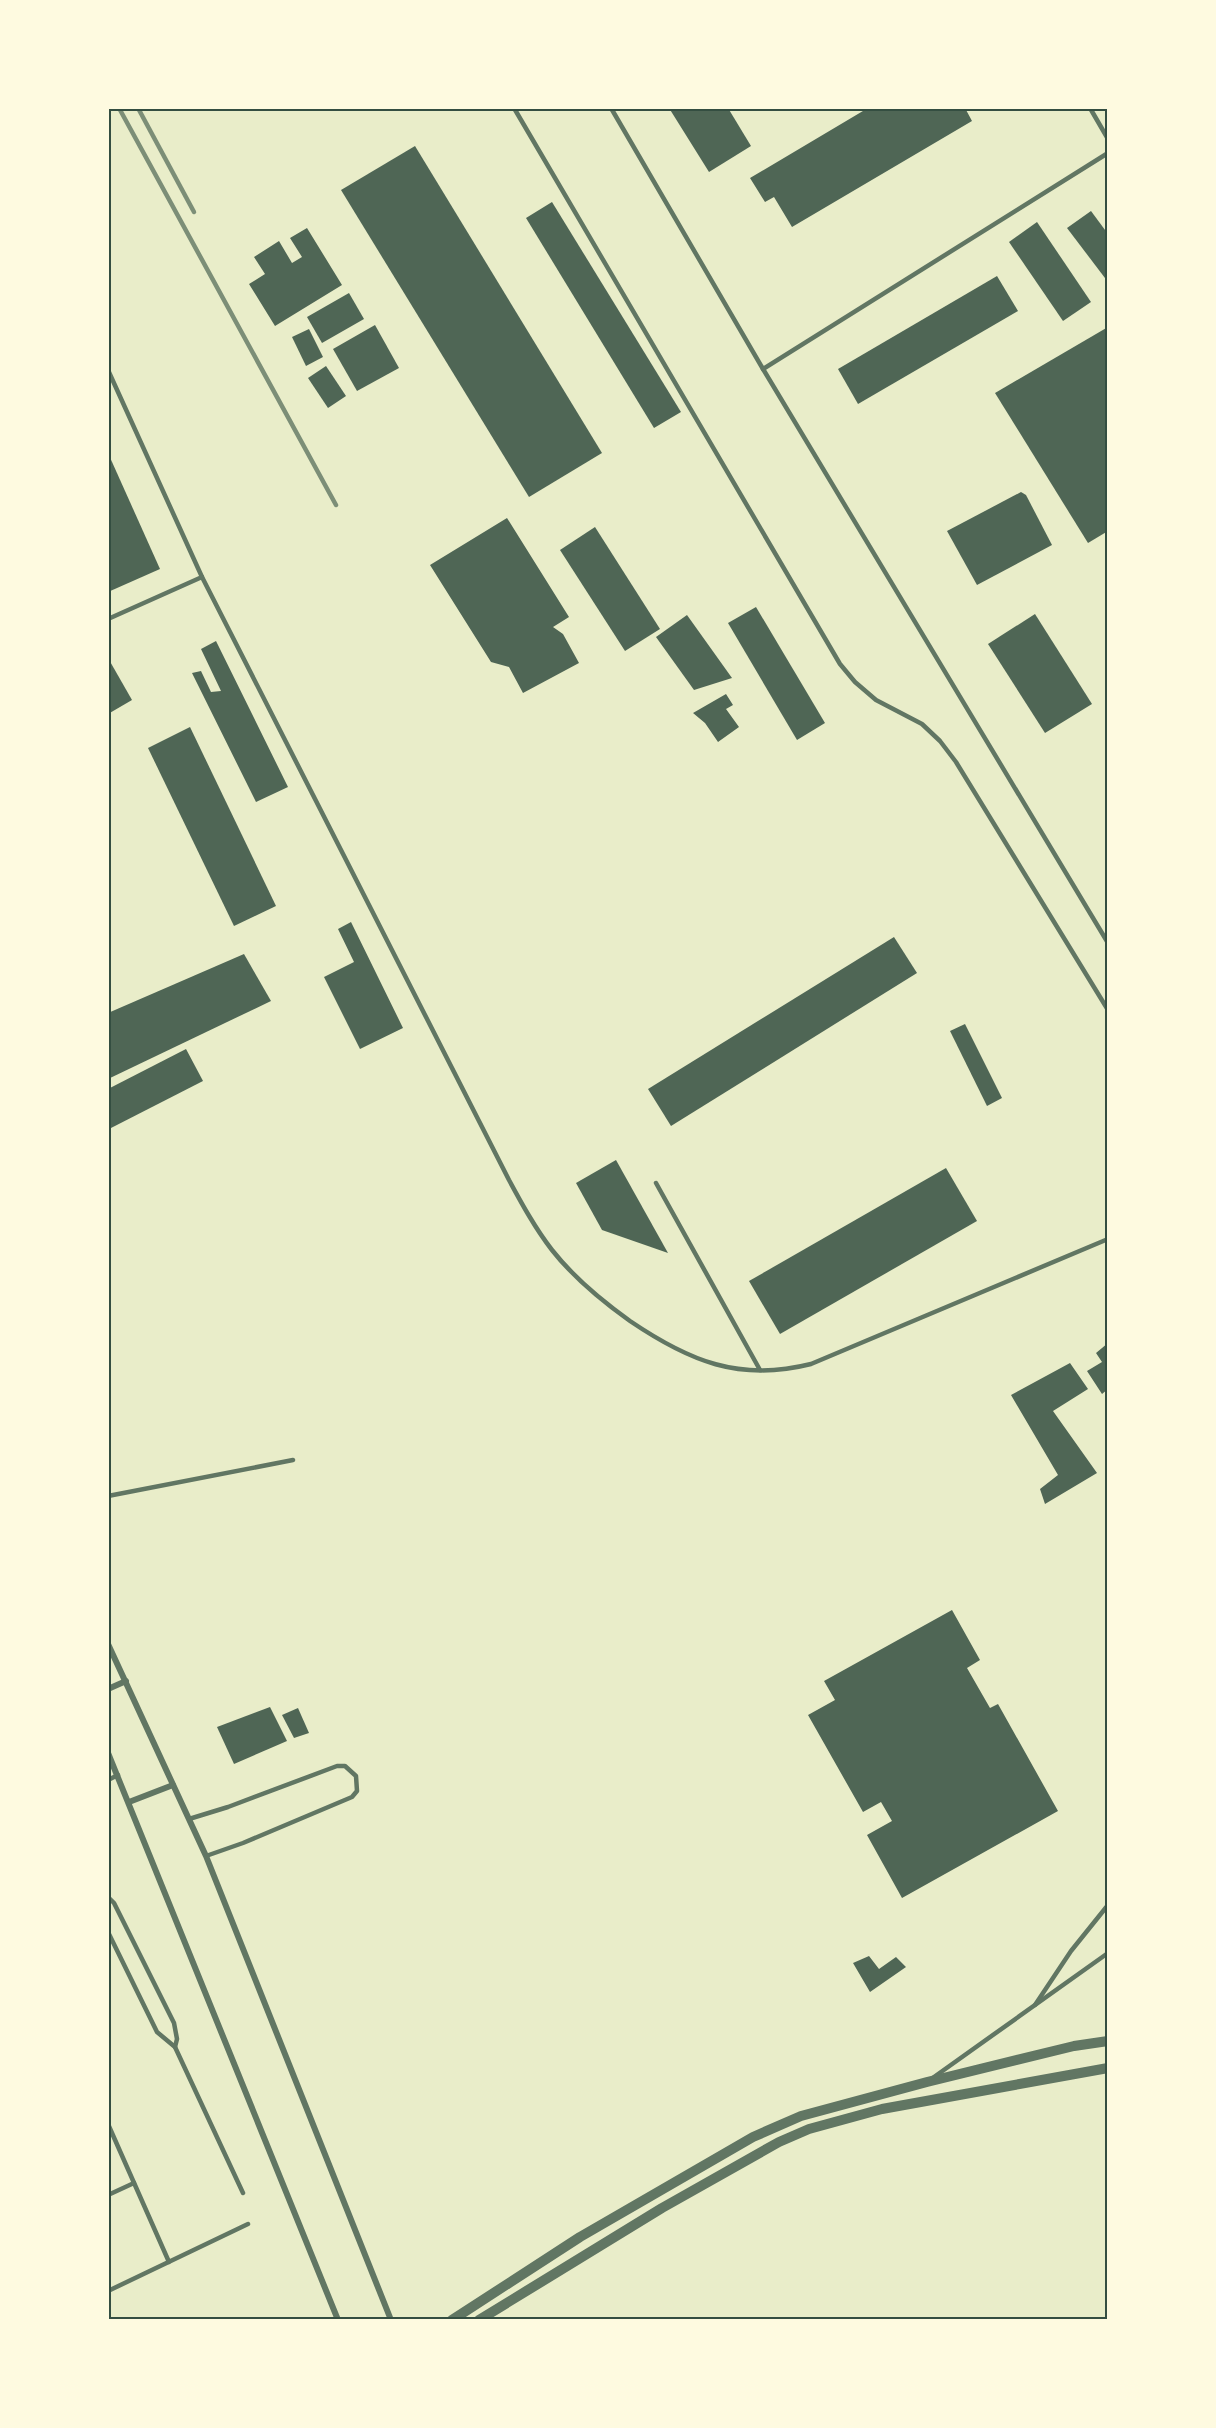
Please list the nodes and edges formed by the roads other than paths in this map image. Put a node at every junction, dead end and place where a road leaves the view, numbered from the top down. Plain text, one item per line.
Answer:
1 (514, 108) edge
2 (611, 108) edge
3 (1090, 108) edge
4 (1108, 139) edge
5 (1108, 153) edge
6 (763, 369) junction
7 (108, 370) edge
8 (202, 578) junction
9 (108, 619) edge
10 (1108, 943) edge
11 (1108, 1010) edge
12 (656, 1183) dead end
13 (1108, 1239) edge
14 (760, 1370) junction
15 (293, 1460) dead end
16 (108, 1496) edge
17 (108, 1644) edge
18 (126, 1681) junction
19 (108, 1689) edge
20 (108, 1753) edge
21 (118, 1775) junction
22 (108, 1780) edge
23 (174, 1785) junction
24 (129, 1802) junction
25 (189, 1819) junction
26 (206, 1856) junction
27 (108, 1897) edge
28 (1108, 1905) edge
29 (108, 1932) edge
30 (1108, 1953) edge
31 (1034, 2007) junction
32 (1108, 2041) edge
33 (175, 2047) junction
34 (1108, 2068) edge
35 (927, 2082) junction
36 (882, 2109) junction
37 (108, 2124) edge
38 (134, 2183) junction
39 (243, 2193) dead end
40 (108, 2195) edge
41 (248, 2224) dead end
42 (170, 2262) junction
43 (108, 2291) edge
44 (338, 2320) edge
45 (391, 2320) edge
46 (452, 2320) edge
47 (479, 2320) edge

1 - 11 lane
2 - 6 lane
3 - 4 lane
5 - 6 lane
6 - 10 lane
7 - 8 lane
8 - 9 lane
8 - 14 lane
12 - 14 lane
13 - 14 lane
15 - 16 lane
17 - 18 street
18 - 19 street
18 - 23 street
20 - 21 street
21 - 22 lane
21 - 24 street
23 - 24 street
23 - 25 street
24 - 44 street
25 - 26 street
25 - 26 lane
26 - 45 street
27 - 33 lane
28 - 31 lane
29 - 33 lane
30 - 31 lane
31 - 35 lane
32 - 35 street
33 - 39 lane
34 - 36 street
35 - 36 street
35 - 46 street
36 - 47 street
37 - 38 lane
38 - 40 lane
38 - 42 lane
41 - 42 lane
42 - 43 lane

